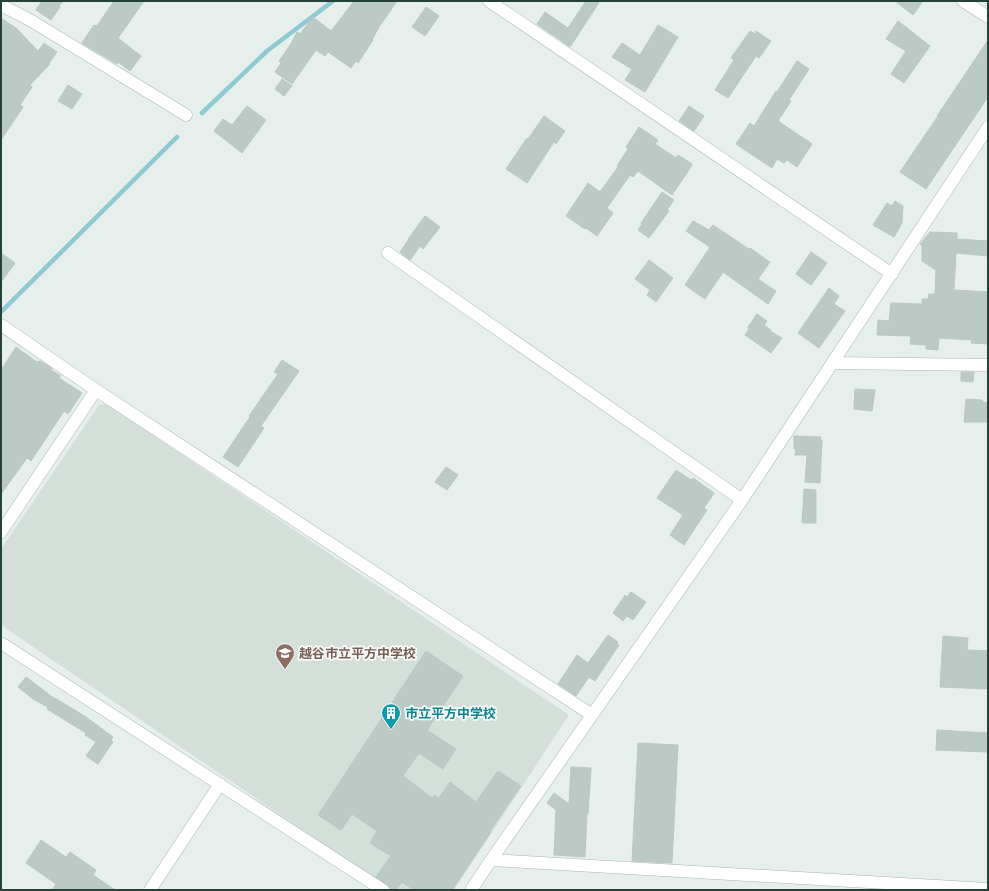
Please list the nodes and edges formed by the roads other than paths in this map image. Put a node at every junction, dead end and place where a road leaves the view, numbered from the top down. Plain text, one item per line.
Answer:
1 (488, 1) edge
2 (963, 1) edge
3 (1, 5) edge
4 (988, 17) edge
5 (186, 115) dead end
6 (988, 128) edge
7 (388, 253) dead end
8 (892, 274) junction
9 (2, 326) edge
10 (833, 363) junction
11 (988, 365) edge
12 (96, 390) junction
13 (742, 500) junction
14 (1, 532) edge
15 (1, 643) edge
16 (592, 715) junction
17 (220, 784) junction
18 (491, 860) junction
19 (988, 889) edge
20 (150, 890) edge
21 (383, 890) edge
22 (471, 890) edge

1 - 8 street
2 - 4 street
3 - 5 street
6 - 8 street
7 - 13 street
8 - 10 street
9 - 12 street
10 - 11 street
10 - 13 street
12 - 14 street
12 - 16 street
13 - 16 street
15 - 17 street
16 - 18 street
17 - 20 street
17 - 21 street
18 - 19 street
18 - 22 street

